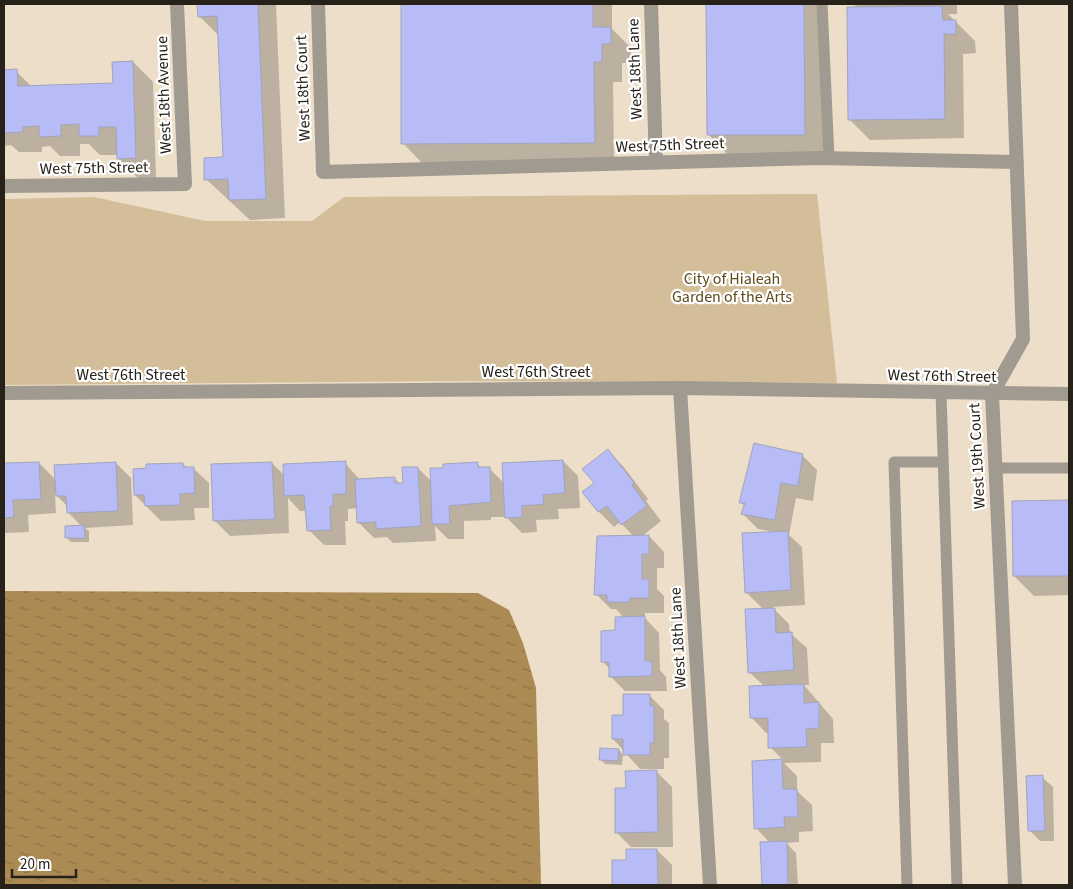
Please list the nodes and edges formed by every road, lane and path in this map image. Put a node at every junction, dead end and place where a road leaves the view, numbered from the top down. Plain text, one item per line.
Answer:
1 (177, 4) edge
2 (318, 4) edge
3 (651, 4) edge
4 (822, 4) edge
5 (1011, 4) edge
6 (829, 158) junction
7 (1017, 162) junction
8 (656, 163) junction
9 (323, 172) joint
10 (185, 184) joint
11 (4, 186) edge
12 (680, 388) junction
13 (4, 393) edge
14 (941, 393) junction
15 (992, 394) junction
16 (1069, 394) edge
17 (941, 462) junction
18 (995, 468) junction
19 (1069, 468) edge
20 (710, 885) edge
21 (907, 885) edge
22 (957, 885) edge
23 (1015, 885) edge

1 - 10 street, West 18th Avenue
2 - 9 street, West 18th Court
3 - 8 street, West 18th Lane
4 - 6 lane
5 - 7 street, West 19th Court
6 - 7 street, West 75th Street
6 - 8 street, West 75th Street
7 - 15 street, West 19th Court
8 - 9 street, West 75th Street
10 - 11 street, West 75th Street
12 - 13 street, West 76th Street
12 - 14 street, West 76th Street
12 - 20 street, West 18th Lane
14 - 15 street, West 76th Street
14 - 17 lane
15 - 16 street, West 76th Street
15 - 18 street, West 19th Court
17 - 21 lane
17 - 22 lane
18 - 19 lane
18 - 23 street, West 19th Court

